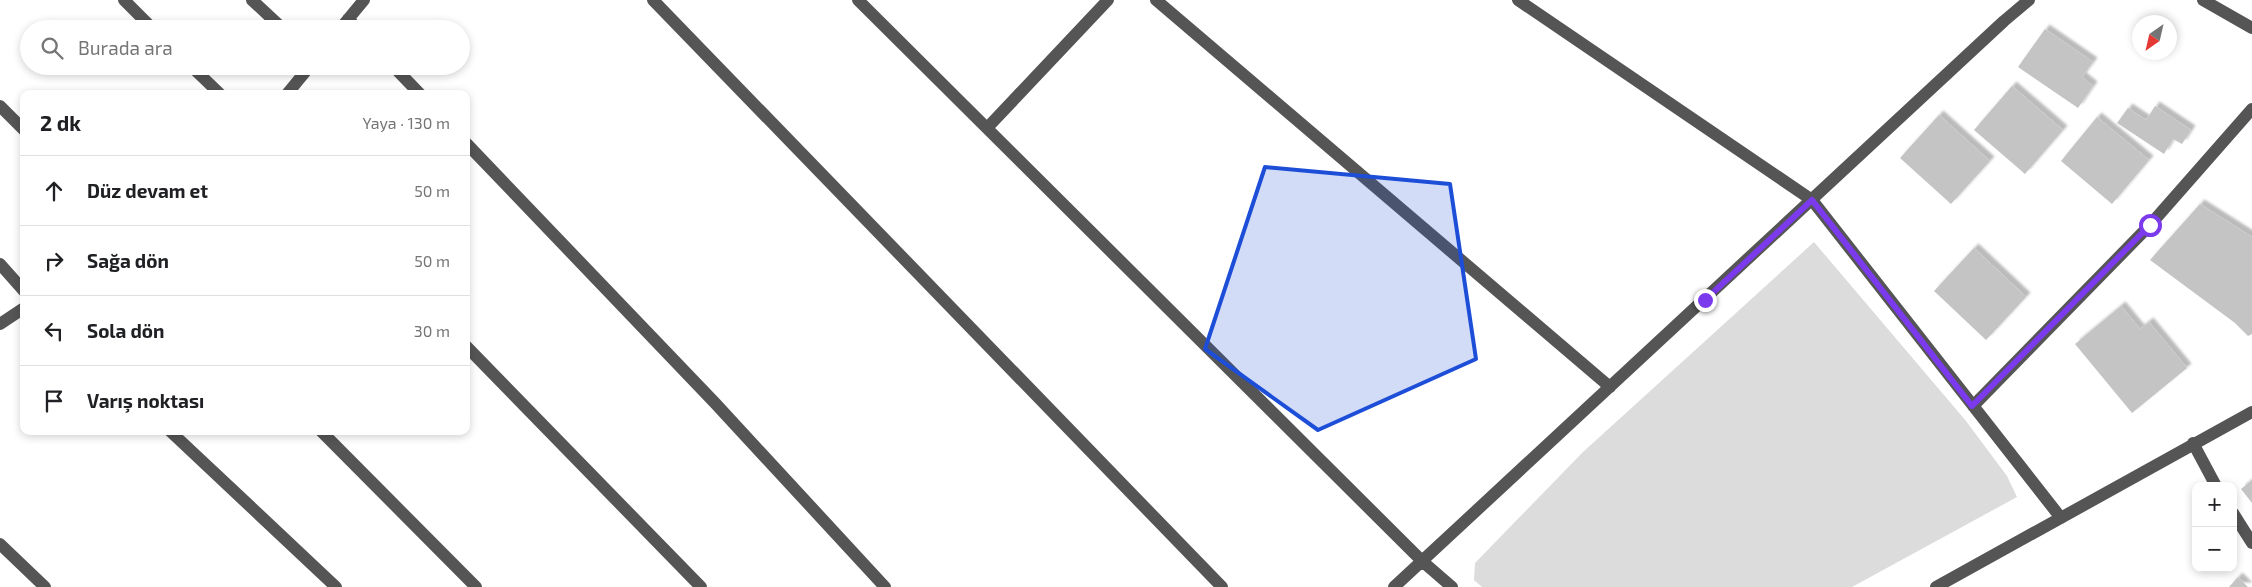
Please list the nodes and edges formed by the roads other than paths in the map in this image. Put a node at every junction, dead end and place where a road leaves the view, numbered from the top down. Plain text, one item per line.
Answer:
1 (124, 0) edge
2 (252, 0) edge
3 (654, 0) edge
4 (858, 0) edge
5 (1108, 0) edge
6 (1156, 0) edge
7 (1518, 0) edge
8 (2029, 0) edge
9 (2202, 0) edge
10 (362, 1) edge
11 (144, 20) edge
12 (273, 20) edge
13 (347, 20) edge
14 (2252, 28) edge
15 (200, 75) edge
16 (303, 75) edge
17 (402, 75) edge
18 (216, 90) edge
19 (291, 90) edge
20 (416, 90) edge
21 (0, 106) edge
22 (2252, 109) edge
23 (20, 126) edge
24 (988, 127) junction
25 (470, 146) edge
26 (1812, 200) junction
27 (0, 264) edge
28 (20, 286) edge
29 (20, 311) edge
30 (0, 324) edge
31 (470, 350) edge
32 (1610, 387) junction
33 (1972, 406) junction
34 (2252, 412) edge
35 (174, 435) edge
36 (326, 435) edge
37 (2193, 443) junction
38 (2214, 482) edge
39 (2061, 518) junction
40 (2237, 519) edge
41 (2252, 543) edge
42 (0, 544) edge
43 (1422, 561) junction
44 (45, 587) edge
45 (336, 587) edge
46 (476, 587) edge
47 (701, 587) edge
48 (885, 587) edge
49 (1222, 587) edge
50 (1394, 587) edge
51 (1452, 587) edge
52 (1936, 587) edge

1 - 11 street
2 - 12 street
3 - 49 street
4 - 24 street
5 - 24 street
6 - 32 street
7 - 26 street
8 - 26 street
9 - 14 street
10 - 13 street
15 - 18 street
16 - 19 street
17 - 20 street
21 - 23 street
22 - 33 street
24 - 43 street
25 - 48 street
26 - 32 street
26 - 33 street
27 - 28 street
29 - 30 street
31 - 47 street
32 - 43 street
33 - 39 street
34 - 37 street
35 - 45 street
36 - 46 street
37 - 38 street
37 - 39 street
39 - 52 street
40 - 41 street
42 - 44 street
43 - 50 street
43 - 51 street

